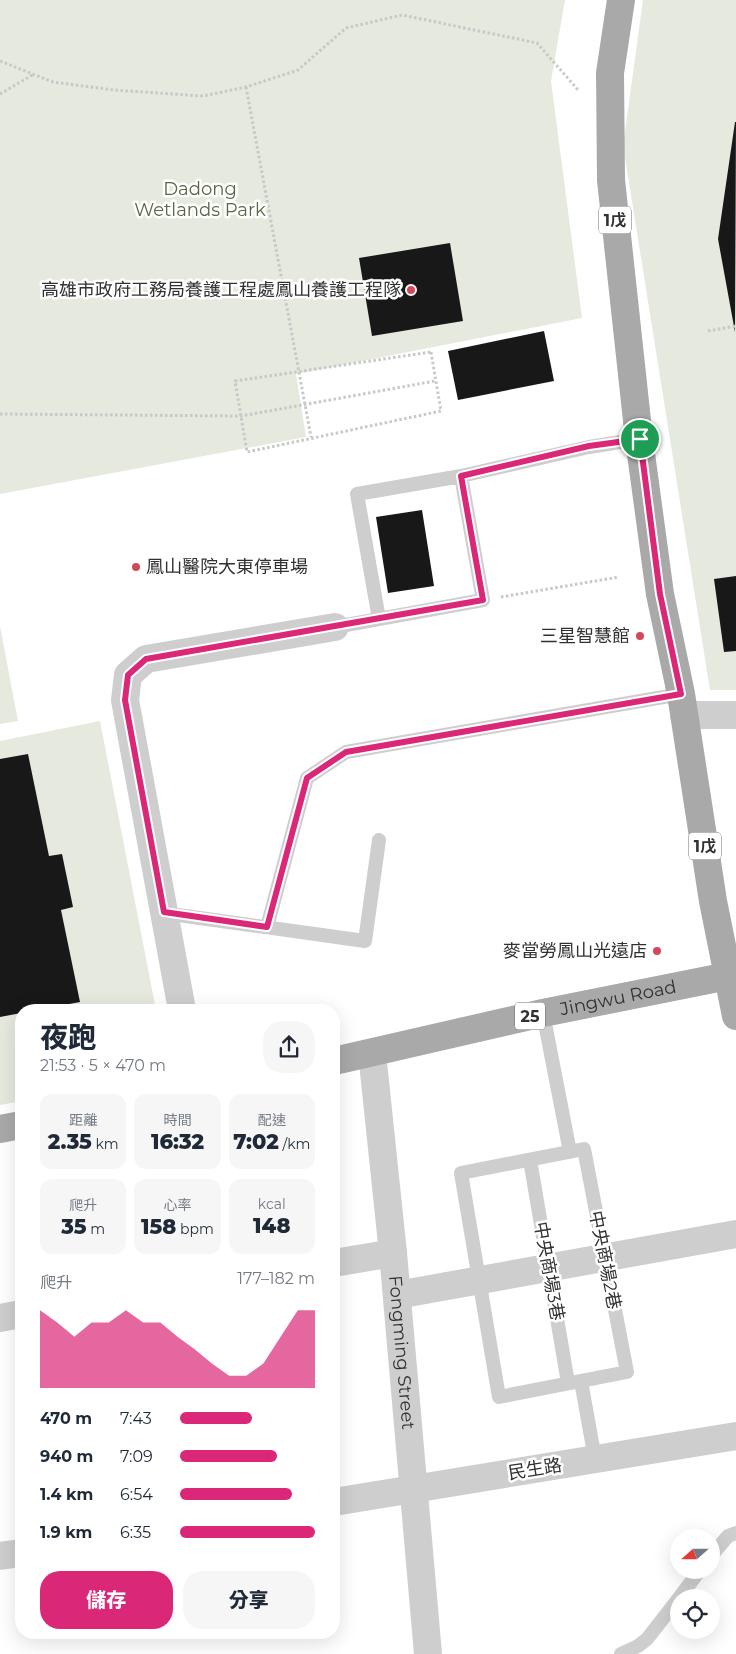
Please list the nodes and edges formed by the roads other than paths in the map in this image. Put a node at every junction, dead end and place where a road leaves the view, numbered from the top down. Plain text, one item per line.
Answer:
1 (621, 0) edge
2 (640, 439) junction
3 (461, 476) junction
4 (379, 619) junction
5 (335, 627) joint
6 (682, 704) junction
7 (736, 715) edge
8 (379, 840) dead end
9 (164, 912) junction
10 (267, 927) junction
11 (728, 976) junction
12 (181, 1004) edge
13 (543, 1013) junction
14 (736, 1016) edge
15 (372, 1053) junction
16 (340, 1060) edge
17 (15, 1125) edge
18 (0, 1129) edge
19 (570, 1152) junction
20 (530, 1160) junction
21 (736, 1234) edge
22 (393, 1253) junction
23 (605, 1259) junction
24 (340, 1262) edge
25 (548, 1269) junction
26 (479, 1281) junction
27 (397, 1295) junction
28 (15, 1315) edge
29 (0, 1318) edge
30 (574, 1382) junction
31 (736, 1436) edge
32 (595, 1459) junction
33 (414, 1489) junction
34 (340, 1501) edge
35 (736, 1533) edge
36 (720, 1545) edge
37 (15, 1554) edge
38 (0, 1556) edge
39 (670, 1610) edge
40 (428, 1654) edge
41 (620, 1654) edge

1 - 2 main road, 1戊
2 - 3 lane
2 - 6 main road, 1戊
3 - 4 lane
3 - 4 lane
4 - 5 lane
5 - 9 street
6 - 7 street
6 - 10 lane
6 - 11 main road, 1戊
8 - 10 lane
9 - 10 lane
9 - 12 street
11 - 13 main road, Jingwu Road / 25
11 - 14 main road, 1戊
13 - 15 main road, Jingwu Road / 25
13 - 19 lane
15 - 16 main road, Jingwu Road / 25
15 - 22 street, Fongming Street
17 - 18 main road
19 - 20 lane
19 - 23 lane, 中央商場2巷
20 - 25 lane, 中央商場3巷
20 - 26 lane
21 - 23 street
22 - 24 street
22 - 27 street, Fongming Street
23 - 25 street
23 - 30 lane, 中央商場2巷
25 - 26 street
25 - 30 lane, 中央商場3巷
26 - 27 street
26 - 30 lane
27 - 33 street, Fongming Street
28 - 29 street
30 - 32 lane, 中央商場3巷
31 - 32 street, 民生路
32 - 33 street, 民生路
33 - 34 street, 民生路
33 - 40 street, Fongming Street
35 - 36 lane
37 - 38 street
39 - 41 lane

